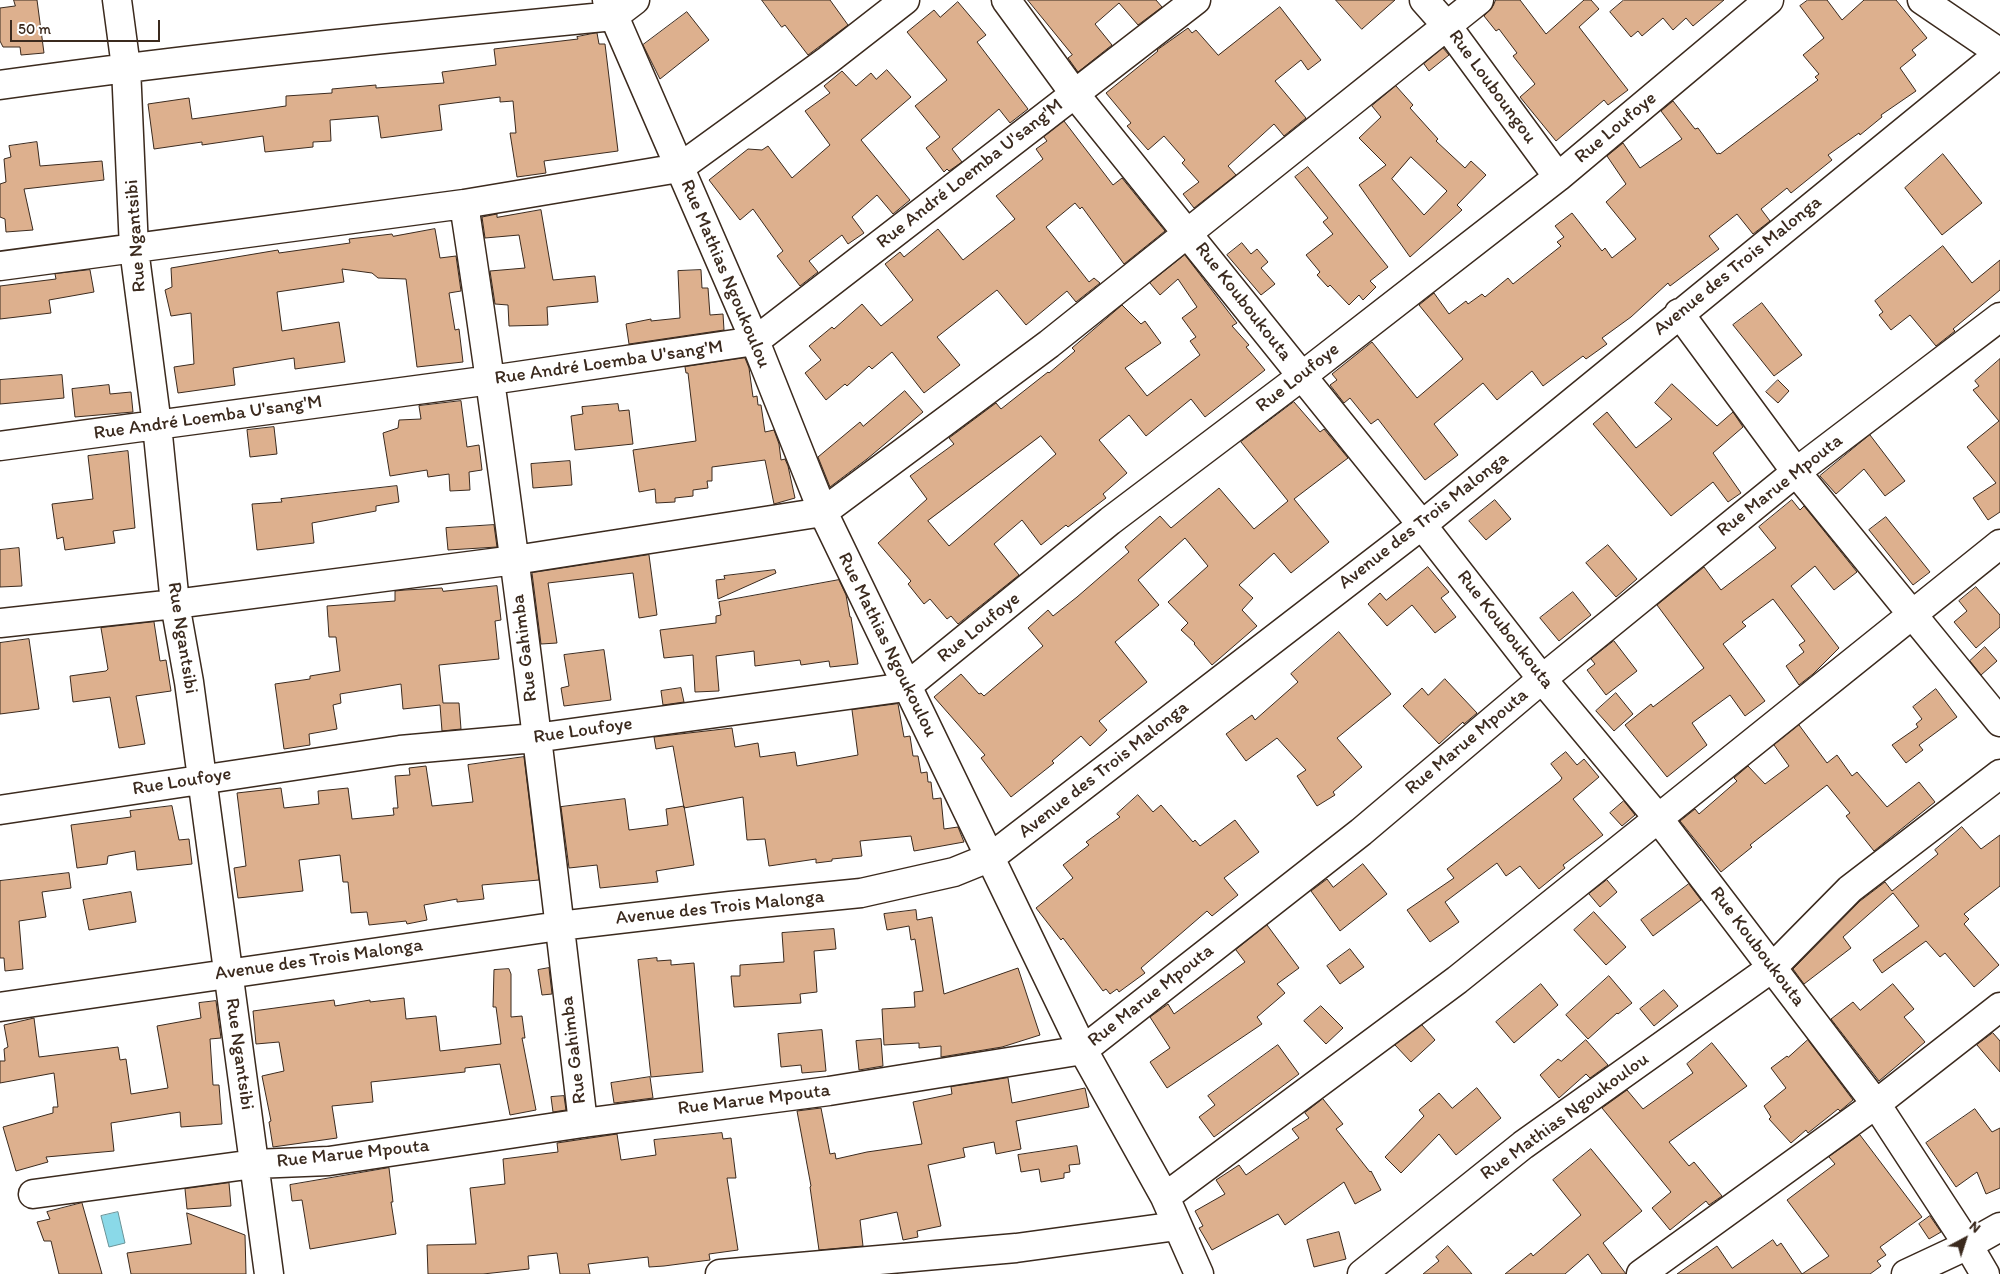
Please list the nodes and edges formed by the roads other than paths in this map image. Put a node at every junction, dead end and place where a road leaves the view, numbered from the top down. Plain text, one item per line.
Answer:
1 (117, 0) edge
2 (905, 0) edge
3 (1006, 0) edge
4 (1196, 0) edge
5 (1424, 0) edge
6 (1479, 0) edge
7 (1769, 0) edge
8 (1922, 0) edge
9 (618, 5) edge
10 (1447, 26) junction
11 (2000, 53) edge
12 (126, 67) junction
13 (0, 85) edge
14 (1074, 93) junction
15 (679, 168) junction
16 (1558, 177) junction
17 (464, 204) junction
18 (1187, 232) junction
19 (134, 249) junction
20 (0, 266) edge
21 (1679, 313) junction
22 (2000, 317) edge
23 (755, 341) junction
24 (1302, 376) junction
25 (491, 380) junction
26 (157, 425) junction
27 (0, 446) edge
28 (1796, 472) junction
29 (823, 512) junction
30 (1422, 525) junction
31 (2000, 544) edge
32 (515, 560) junction
33 (175, 604) junction
34 (1911, 615) junction
35 (0, 623) edge
36 (1542, 679) junction
37 (906, 687) junction
38 (2000, 722) edge
39 (536, 738) junction
40 (2000, 774) edge
41 (203, 779) junction
42 (0, 810) edge
43 (1658, 818) junction
44 (991, 857) junction
45 (560, 926) junction
46 (1773, 967) junction
47 (228, 973) junction
48 (0, 1007) edge
49 (2000, 1007) edge
50 (1083, 1050) junction
51 (1876, 1104) junction
52 (583, 1123) junction
53 (254, 1164) junction
54 (33, 1194) dead end
55 (1165, 1197) junction
56 (1177, 1226) junction
57 (2000, 1228) edge
58 (1968, 1245) junction
59 (845, 1268) edge
60 (1643, 1273) edge
61 (269, 1274) edge
62 (720, 1274) edge
63 (1200, 1274) edge
64 (1362, 1274) edge
65 (1906, 1274) edge
66 (1985, 1274) edge

1 - 12 street, Rue Ngantsibi
2 - 15 street
3 - 14 street, Rue Kouboukouta
4 - 14 street, Rue André Loemba U'sang'M
5 - 10 street, Rue Louboungou
6 - 10 street
7 - 16 street, Rue Loufoye
8 - 11 street
9 - 12 street
9 - 15 street, Rue Mathias Ngoukoulou
10 - 16 street, Rue Louboungou
10 - 18 street
11 - 21 street, Avenue des Trois Malonga
12 - 13 street
12 - 19 street, Rue Ngantsibi
14 - 18 street, Rue Kouboukouta
14 - 23 street, Rue André Loemba U'sang'M
15 - 17 street
15 - 23 street, Rue Mathias Ngoukoulou
16 - 24 street, Rue Loufoye
17 - 19 street
17 - 25 street, Rue Gahimba
18 - 24 street, Rue Kouboukouta
18 - 29 street
19 - 20 street
19 - 26 street, Rue Ngantsibi
21 - 28 street
21 - 30 street, Avenue des Trois Malonga
22 - 28 street, Rue Marue Mpouta
23 - 25 street, Rue André Loemba U'sang'M
23 - 29 street, Rue Mathias Ngoukoulou
24 - 30 street, Rue Kouboukouta
24 - 37 street, Rue Loufoye
25 - 26 street, Rue André Loemba U'sang'M
25 - 32 street, Rue Gahimba
26 - 27 street, Rue André Loemba U'sang'M
26 - 33 street, Rue Ngantsibi
28 - 34 street
28 - 36 street, Rue Marue Mpouta
29 - 32 street
29 - 37 street, Rue Mathias Ngoukoulou
30 - 36 street, Rue Kouboukouta
30 - 44 street, Avenue des Trois Malonga
31 - 34 street
32 - 33 street
32 - 39 street, Rue Gahimba
33 - 35 street
33 - 41 street, Rue Ngantsibi
34 - 38 street
34 - 43 street
36 - 43 street, Rue Kouboukouta
36 - 50 street, Rue Marue Mpouta
37 - 39 street, Rue Loufoye
37 - 44 street, Rue Mathias Ngoukoulou
39 - 41 street, Rue Loufoye
39 - 45 street, Rue Gahimba
40 - 46 street, Rue Mathias Ngoukoulou
41 - 42 street, Rue Loufoye
41 - 47 street, Rue Ngantsibi
43 - 46 street, Rue Kouboukouta
43 - 55 street
44 - 45 street, Avenue des Trois Malonga
44 - 50 street, Rue Mathias Ngoukoulou
45 - 47 street, Avenue des Trois Malonga
45 - 52 street, Rue Gahimba
46 - 51 street, Rue Kouboukouta
46 - 64 street, Rue Mathias Ngoukoulou
47 - 48 street, Avenue des Trois Malonga
47 - 53 street, Rue Ngantsibi
49 - 51 street
50 - 52 street, Rue Marue Mpouta
50 - 55 street, Rue Mathias Ngoukoulou
51 - 58 street, Rue Kouboukouta
51 - 60 street
52 - 53 street, Rue Marue Mpouta
53 - 54 street, Rue Marue Mpouta
53 - 61 street, Rue Ngantsibi
55 - 56 street, Rue Mathias Ngoukoulou
56 - 59 street
56 - 63 street, Rue Mathias Ngoukoulou
57 - 58 street
58 - 65 street
58 - 66 street, Rue Kouboukouta
59 - 62 street

